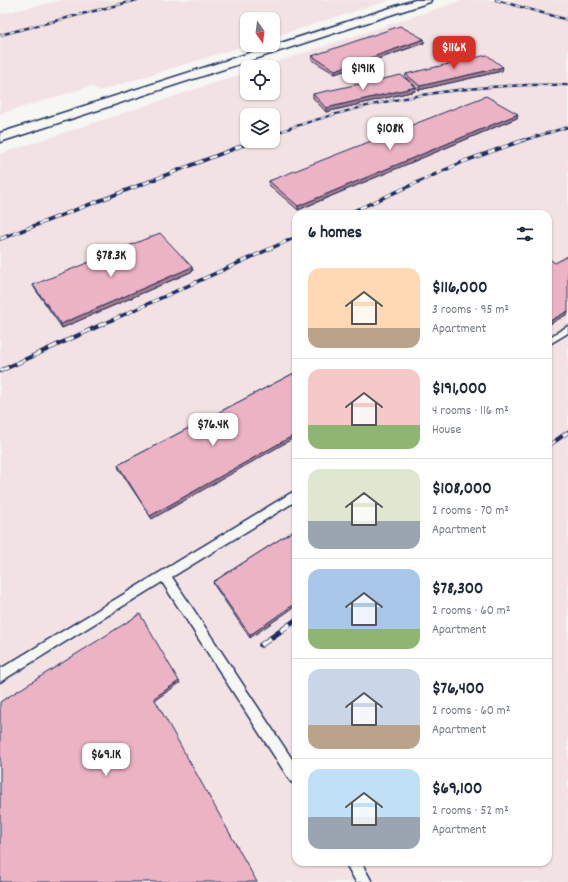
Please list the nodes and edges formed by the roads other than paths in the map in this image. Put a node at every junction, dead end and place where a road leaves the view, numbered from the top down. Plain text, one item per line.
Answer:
1 (426, 0) edge
2 (0, 138) edge
3 (568, 330) edge
4 (552, 340) edge
5 (292, 497) edge
6 (164, 575) junction
7 (0, 676) edge
8 (292, 771) edge
9 (355, 866) edge
10 (365, 882) edge

1 - 2 street
3 - 4 lane
5 - 6 lane
6 - 7 lane
6 - 8 lane
9 - 10 lane

